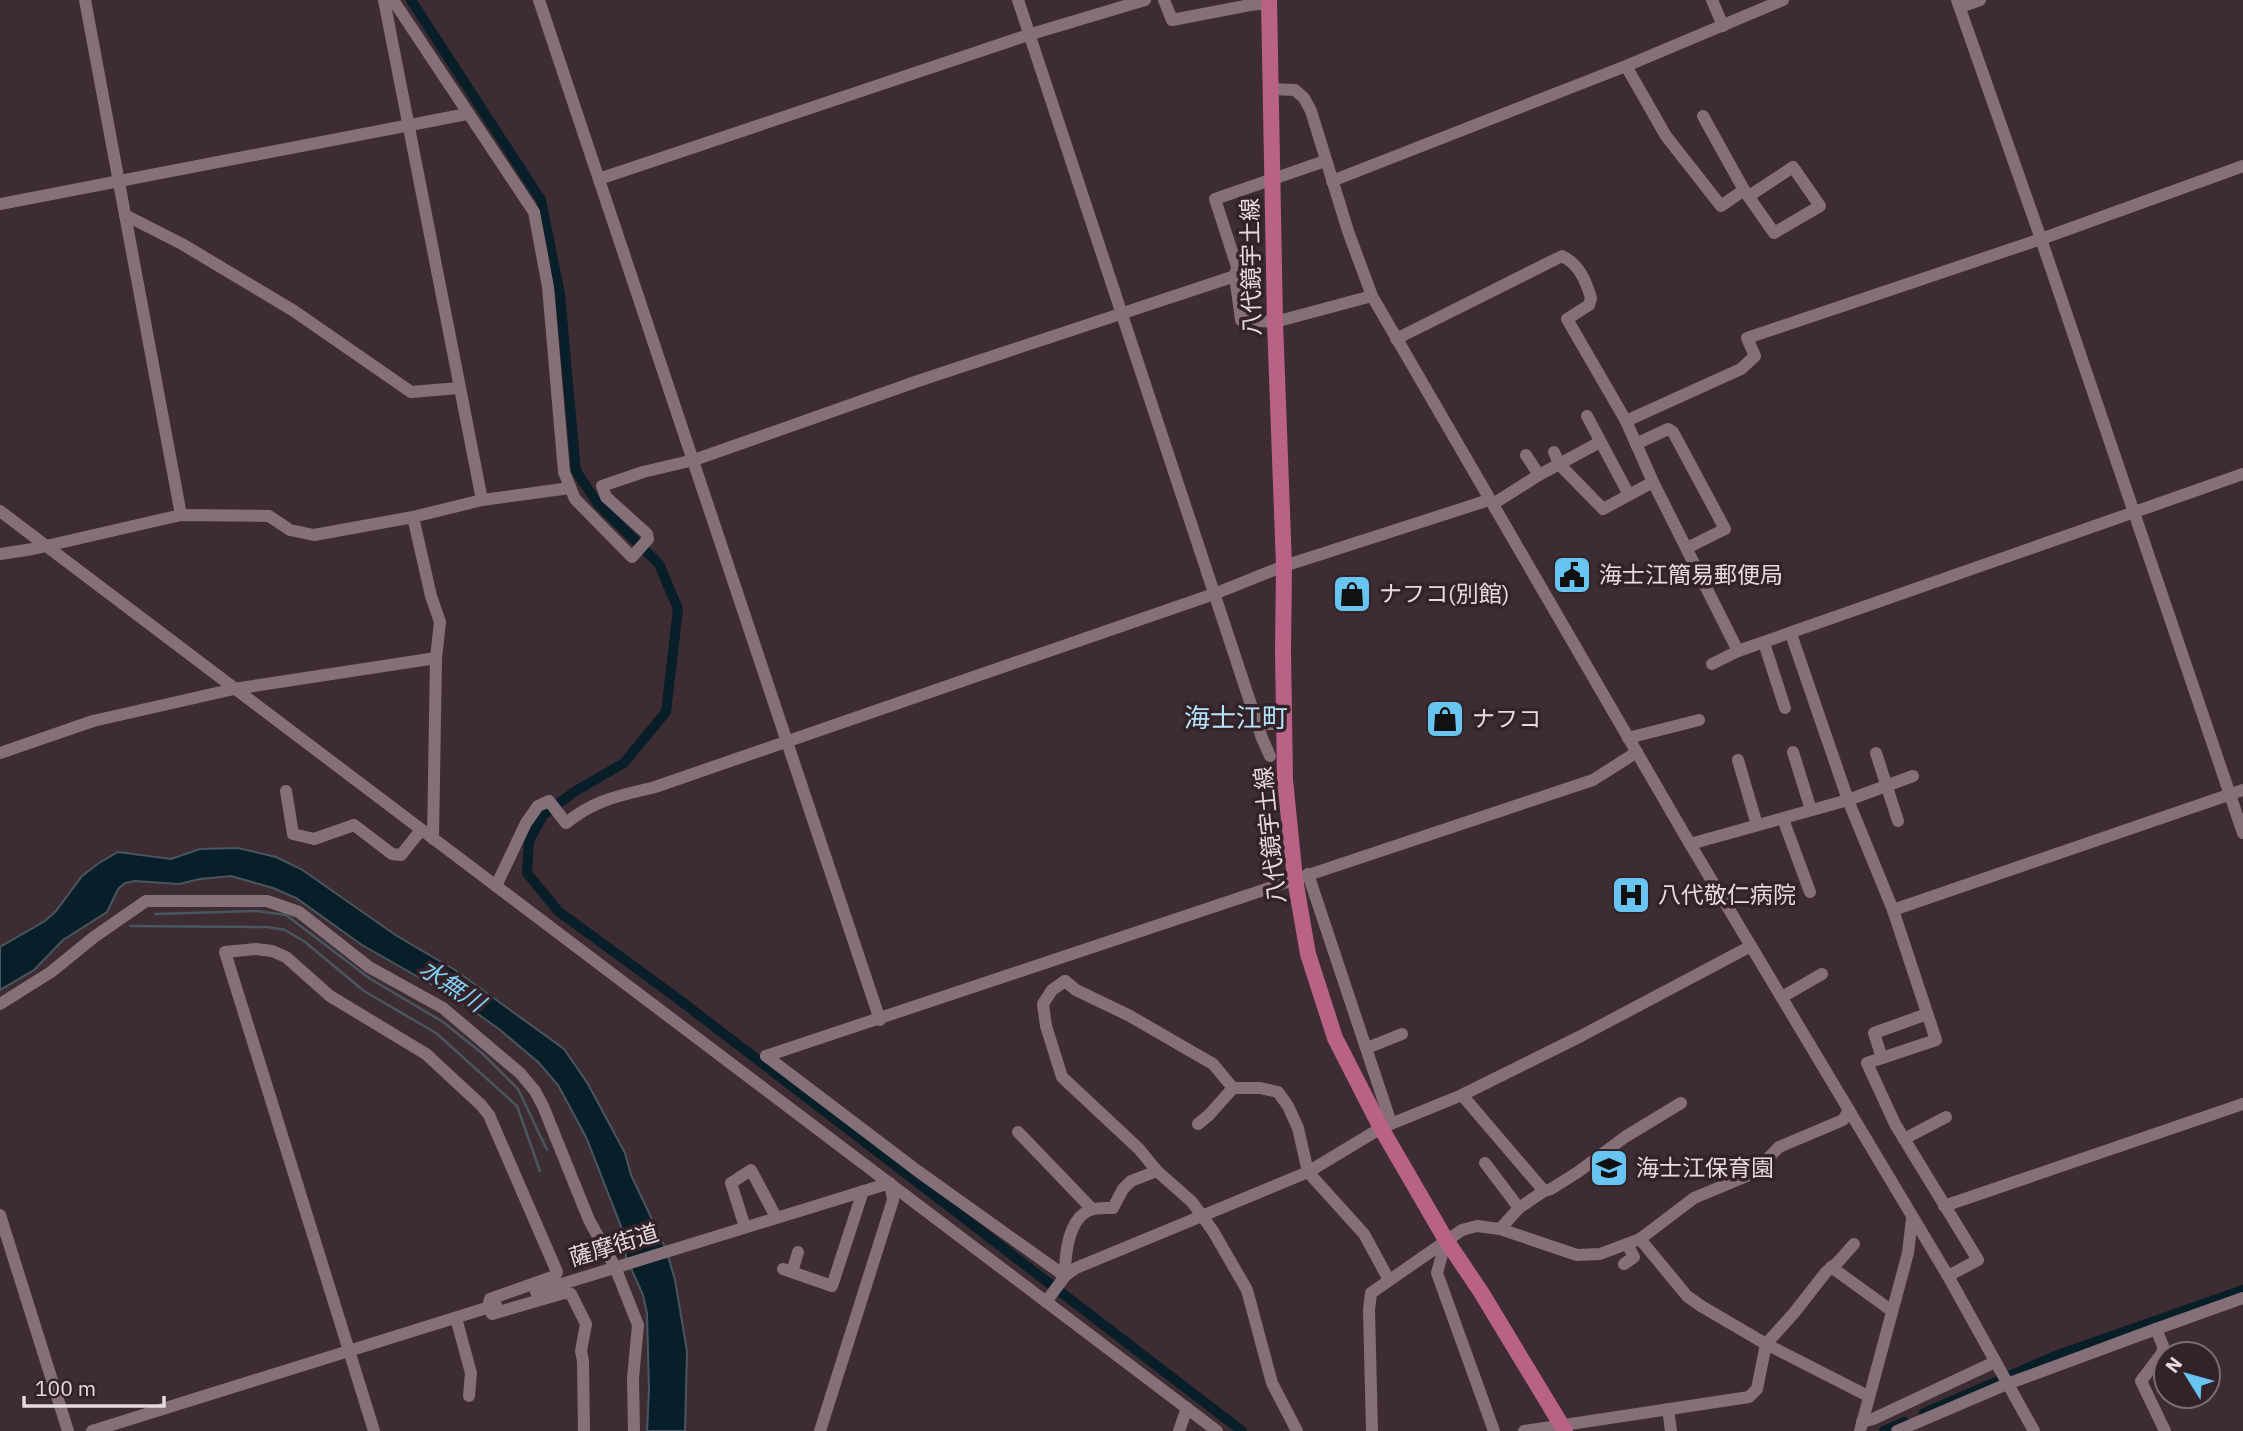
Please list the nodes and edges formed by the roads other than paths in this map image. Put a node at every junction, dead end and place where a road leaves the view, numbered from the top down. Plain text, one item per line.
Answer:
1 (85, 0) edge
2 (384, 0) edge
3 (393, 0) edge
4 (539, 0) edge
5 (1018, 0) edge
6 (1145, 0) edge
7 (1164, 0) edge
8 (1712, 0) edge
9 (1783, 0) edge
10 (1980, 0) edge
11 (1269, 2) edge
12 (1959, 3) edge
13 (1723, 26) junction
14 (1028, 35) junction
15 (1626, 66) junction
16 (1269, 89) junction
17 (467, 114) junction
18 (1703, 116) dead end
19 (408, 126) junction
20 (1325, 161) junction
21 (2243, 166) edge
22 (599, 179) junction
23 (119, 180) junction
24 (1272, 181) junction
25 (1332, 181) junction
26 (1746, 193) junction
27 (0, 204) edge
28 (125, 215) junction
29 (2041, 239) junction
30 (1235, 276) junction
31 (1372, 296) junction
32 (1122, 313) junction
33 (1275, 322) junction
34 (1396, 339) junction
35 (459, 388) junction
36 (1587, 416) dead end
37 (1626, 421) junction
38 (1600, 442) junction
39 (1636, 444) junction
40 (1526, 455) dead end
41 (1556, 458) junction
42 (694, 460) junction
43 (2243, 474) edge
44 (1539, 475) junction
45 (1653, 482) junction
46 (570, 488) junction
47 (1629, 495) junction
48 (482, 500) junction
49 (1491, 502) junction
50 (0, 511) edge
51 (2133, 511) junction
52 (181, 515) junction
53 (414, 517) junction
54 (45, 546) junction
55 (1687, 548) junction
56 (0, 554) edge
57 (1284, 566) junction
58 (1214, 594) junction
59 (1791, 634) junction
60 (1764, 643) junction
61 (1738, 651) junction
62 (436, 658) junction
63 (1712, 664) dead end
64 (234, 689) junction
65 (1785, 708) dead end
66 (1699, 720) dead end
67 (1257, 724) junction
68 (1285, 724) junction
69 (1628, 738) junction
70 (786, 741) junction
71 (1637, 752) junction
72 (1793, 752) dead end
73 (0, 753) edge
74 (1876, 753) dead end
75 (1270, 756) dead end
76 (1738, 760) dead end
77 (1913, 776) dead end
78 (1885, 785) junction
79 (2243, 790) edge
80 (286, 791) dead end
81 (2230, 795) junction
82 (1848, 800) junction
83 (1811, 810) junction
84 (1783, 819) junction
85 (1898, 821) dead end
86 (1757, 825) junction
87 (421, 830) junction
88 (2243, 833) edge
89 (433, 839) junction
90 (1690, 844) junction
91 (1301, 877) junction
92 (496, 886) junction
93 (1811, 892) dead end
94 (1894, 910) junction
95 (1751, 946) junction
96 (1065, 957) junction
97 (1822, 974) dead end
98 (1065, 981) junction
99 (1782, 997) junction
100 (0, 1004) edge
101 (1927, 1014) junction
102 (880, 1020) junction
103 (1402, 1034) dead end
104 (1367, 1048) junction
105 (1882, 1058) junction
106 (1233, 1088) junction
107 (1462, 1095) junction
108 (1681, 1102) dead end
109 (2243, 1104) edge
110 (1849, 1110) junction
111 (1946, 1117) dead end
112 (1198, 1124) dead end
113 (1386, 1126) junction
114 (1018, 1132) dead end
115 (1904, 1139) junction
116 (1485, 1163) dead end
117 (1157, 1171) junction
118 (1308, 1172) junction
119 (890, 1183) junction
120 (863, 1191) junction
121 (1544, 1191) junction
122 (1944, 1206) junction
123 (1092, 1209) junction
124 (1519, 1209) junction
125 (0, 1215) edge
126 (1201, 1216) junction
127 (776, 1217) junction
128 (1912, 1219) junction
129 (745, 1227) junction
130 (1500, 1229) junction
131 (1640, 1239) junction
132 (1446, 1240) junction
133 (1627, 1244) junction
134 (1854, 1244) dead end
135 (799, 1252) dead end
136 (1624, 1264) dead end
137 (1831, 1267) junction
138 (1065, 1276) junction
139 (1948, 1276) junction
140 (1390, 1280) junction
141 (2243, 1298) edge
142 (1046, 1301) junction
143 (488, 1307) junction
144 (1892, 1311) junction
145 (456, 1318) junction
146 (2156, 1329) junction
147 (1766, 1344) junction
148 (351, 1352) junction
149 (1996, 1364) junction
150 (2005, 1381) junction
151 (469, 1396) dead end
152 (1868, 1396) junction
153 (1187, 1408) junction
154 (1668, 1409) junction
155 (1563, 1428) edge
156 (1862, 1428) edge
157 (1901, 1430) edge
158 (68, 1431) edge
159 (92, 1431) edge
160 (374, 1431) edge
161 (584, 1431) edge
162 (634, 1431) edge
163 (820, 1431) edge
164 (1179, 1431) edge
165 (1217, 1431) edge
166 (1297, 1431) edge
167 (1372, 1431) edge
168 (1494, 1431) edge
169 (1524, 1431) edge
170 (1671, 1431) edge
171 (2034, 1431) edge
172 (2165, 1431) edge

1 - 23 street
2 - 19 street
3 - 17 street
4 - 22 street
5 - 14 street
6 - 14 street
7 - 11 street
8 - 13 street
9 - 13 street
10 - 12 street
11 - 16 main road, 八代鏡宇土線
12 - 29 street
13 - 15 street
14 - 22 street
14 - 32 street
15 - 25 street
15 - 26 street
16 - 20 street
16 - 24 main road, 八代鏡宇土線
17 - 19 street
17 - 46 street
18 - 26 street
19 - 23 street
19 - 35 street
20 - 24 street
20 - 25 street
21 - 29 street
22 - 42 street
23 - 27 street
23 - 28 street
24 - 30 street
24 - 33 main road, 八代鏡宇土線
25 - 31 street
26 - 26 street
28 - 35 street
28 - 52 street
29 - 37 street
29 - 51 street
30 - 32 street
30 - 33 street
31 - 33 street
31 - 34 street
32 - 42 street
32 - 58 street
33 - 57 main road, 八代鏡宇土線
34 - 37 street
34 - 49 street
35 - 48 street
36 - 38 street
37 - 39 street
38 - 41 street
38 - 47 street
39 - 45 street
39 - 55 street
40 - 44 street
41 - 44 street
41 - 47 street
42 - 46 street
42 - 70 street
43 - 51 street
44 - 49 street
45 - 47 street
45 - 55 street
46 - 48 street
48 - 53 street
49 - 57 street
49 - 69 street
50 - 54 street
51 - 59 street
51 - 81 street
52 - 53 street
52 - 54 street
53 - 62 street
54 - 56 street
54 - 64 street
55 - 61 street
57 - 58 street
57 - 68 main road, 八代鏡宇土線
58 - 67 street
58 - 70 street
59 - 60 street
59 - 82 street
60 - 61 street
60 - 65 street
61 - 63 street
62 - 64 street
62 - 89 street
64 - 73 street
64 - 87 street
66 - 69 street
67 - 68 street
67 - 75 street
68 - 91 main road, 八代鏡宇土線
69 - 71 street
70 - 92 street
70 - 102 street
71 - 90 street
71 - 91 street
72 - 83 street
74 - 78 street
76 - 86 street
77 - 78 street
78 - 82 street
78 - 85 street
79 - 81 street
80 - 87 street
81 - 88 street
81 - 94 street
82 - 83 street
82 - 94 street
83 - 84 street
84 - 86 street
84 - 93 street
86 - 90 street
87 - 89 street
89 - 92 street
90 - 95 street
91 - 96 street
91 - 104 street
91 - 113 main road, 八代鏡宇土線
92 - 119 street
94 - 101 street
95 - 99 street
95 - 107 street
96 - 98 street
96 - 102 street
97 - 99 street
98 - 106 street
98 - 117 street
99 - 110 street
100 - 162 street
101 - 105 street
101 - 105 street
102 - 138 street
103 - 104 street
104 - 113 street
105 - 115 street
106 - 112 street
106 - 118 street
107 - 113 street
107 - 121 street
108 - 121 street
109 - 122 street
110 - 128 street
110 - 131 street
111 - 115 street
113 - 118 street
113 - 132 main road, 八代鏡宇土線
114 - 123 street
115 - 122 street
116 - 124 street
117 - 123 street
117 - 126 street
118 - 126 street
118 - 140 street
119 - 120 street, 薩摩街道
119 - 142 street
119 - 163 street
120 - 127 street, 薩摩街道
120 - 135 street
121 - 124 street
122 - 139 street
123 - 138 street
124 - 130 street
125 - 158 street
126 - 138 street
126 - 166 street
127 - 129 street, 薩摩街道
127 - 129 street
128 - 139 street
128 - 144 street
129 - 143 street, 薩摩街道
130 - 132 street
130 - 133 street
131 - 133 street
131 - 147 street
132 - 140 street
132 - 155 main road, 八代鏡宇土線
132 - 168 street
133 - 136 street
134 - 137 street
137 - 144 street
137 - 147 street
138 - 142 street
139 - 149 street
140 - 167 street
141 - 146 street
142 - 153 street
143 - 145 street
143 - 148 street
143 - 161 street
144 - 152 street
145 - 148 street
145 - 151 street
146 - 150 street
146 - 172 street
147 - 152 street
147 - 154 street
148 - 159 street
148 - 160 street
149 - 150 street
149 - 156 street
150 - 157 street
150 - 171 street
152 - 156 street
153 - 164 street
153 - 165 street
154 - 155 street
154 - 170 street
155 - 169 street

